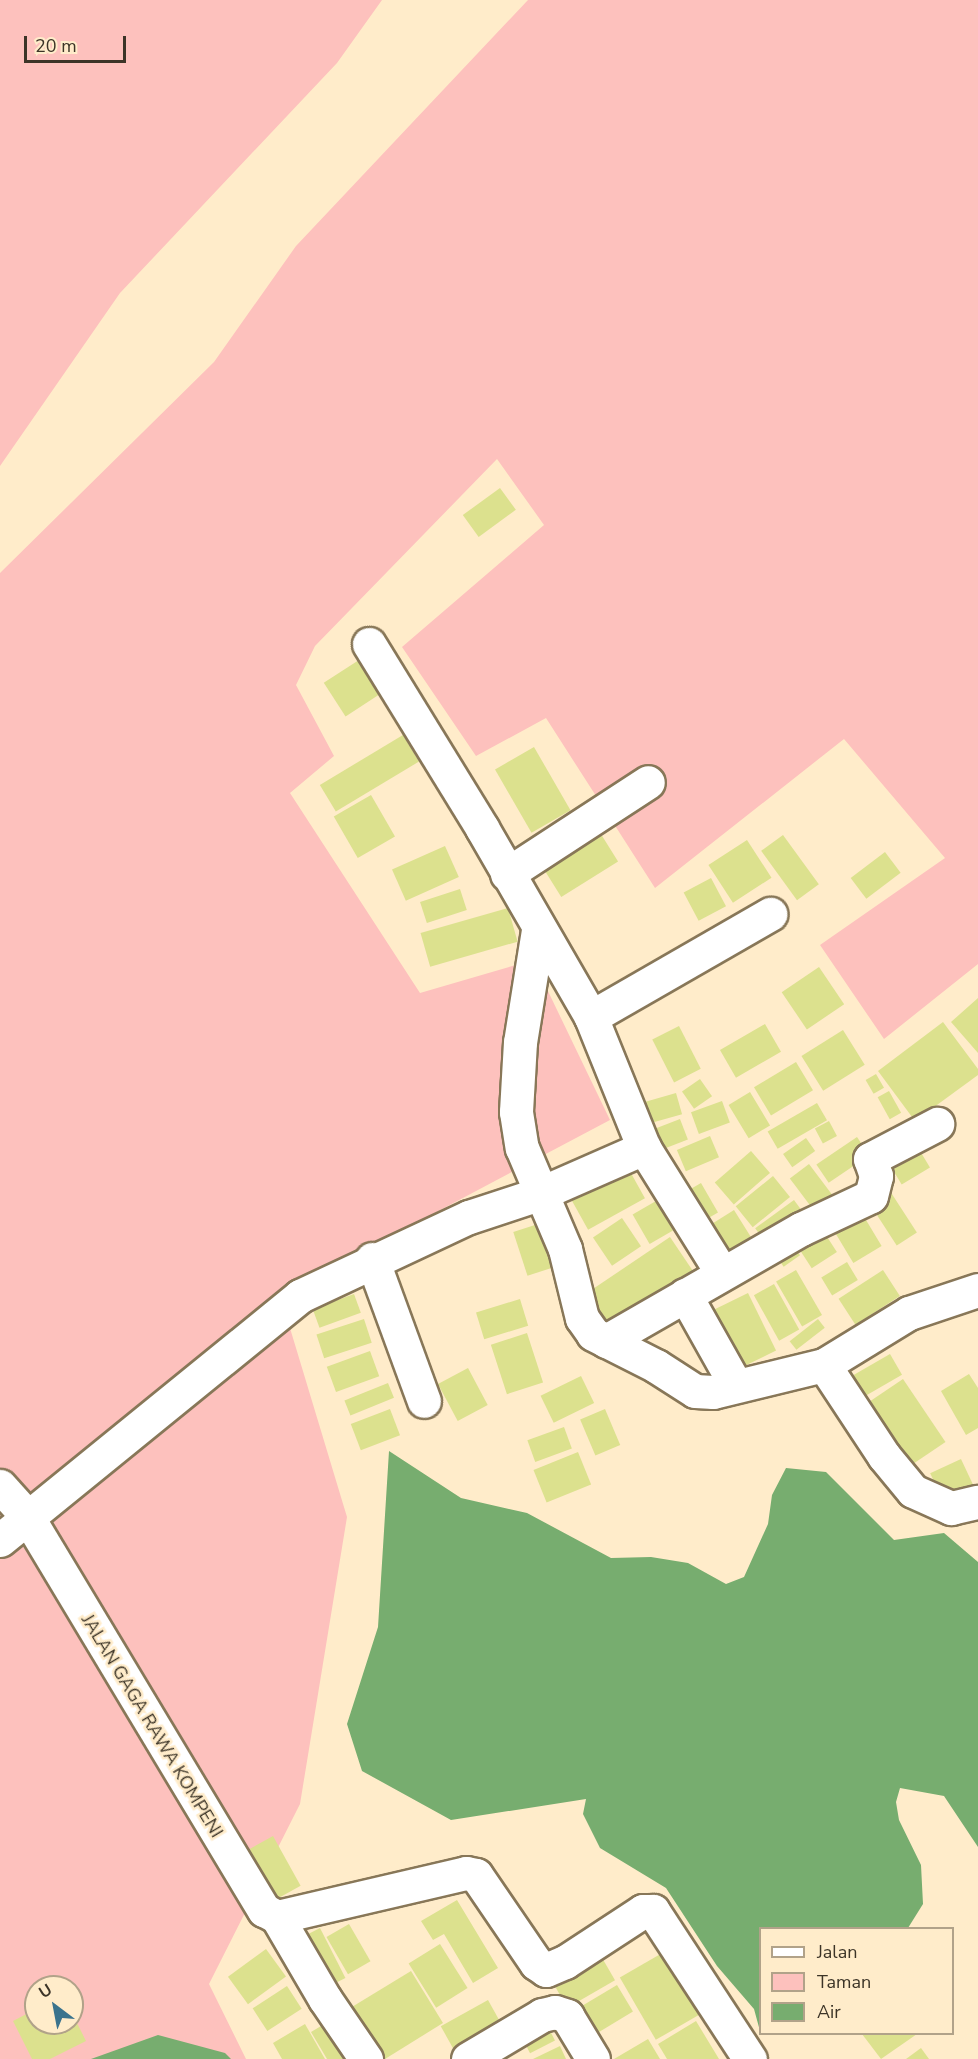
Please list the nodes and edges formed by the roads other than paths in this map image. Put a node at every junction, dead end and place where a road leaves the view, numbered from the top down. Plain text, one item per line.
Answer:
1 (369, 644) dead end
2 (648, 782) dead end
3 (507, 874) junction
4 (770, 914) dead end
5 (538, 930) junction
6 (591, 1017) junction
7 (937, 1124) dead end
8 (644, 1148) junction
9 (539, 1194) junction
10 (372, 1259) junction
11 (722, 1273) junction
12 (978, 1290) edge
13 (686, 1295) junction
14 (606, 1341) junction
15 (824, 1365) junction
16 (736, 1386) junction
17 (424, 1401) dead end
18 (0, 1486) edge
19 (978, 1502) edge
20 (27, 1515) junction
21 (0, 1540) edge
22 (277, 1917) junction
23 (366, 2059) edge
24 (468, 2059) edge
25 (592, 2059) edge
26 (750, 2059) edge

1 - 3 street
2 - 3 street
3 - 5 street
4 - 6 street
5 - 6 street
5 - 9 street
6 - 8 street
7 - 11 street
8 - 9 street
8 - 11 street
9 - 10 street
9 - 14 street
10 - 17 street
10 - 20 street
11 - 13 street
12 - 15 street
13 - 14 street
13 - 16 street
14 - 16 street
15 - 16 street
15 - 19 street
18 - 20 street, JALAN GAGA RAWA KOMPENI
20 - 21 street
20 - 22 street, JALAN GAGA RAWA KOMPENI
22 - 23 street, JALAN GAGA RAWA KOMPENI
22 - 26 street
24 - 25 street

